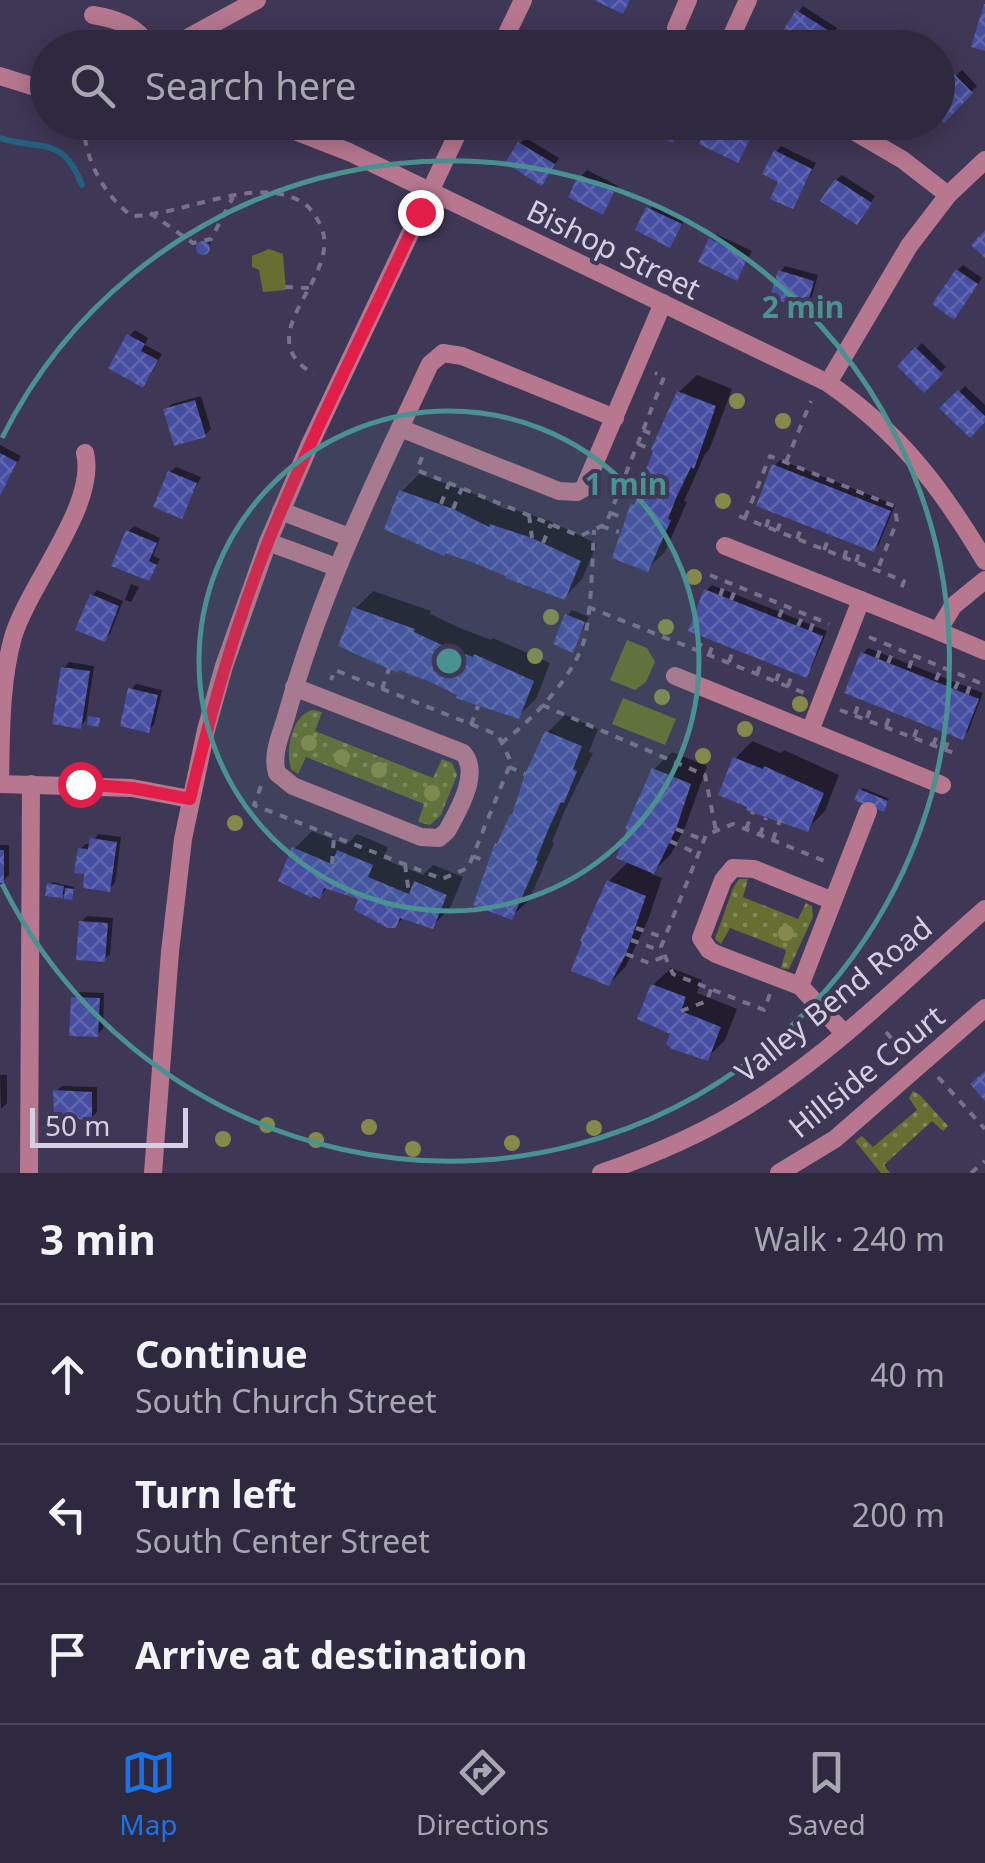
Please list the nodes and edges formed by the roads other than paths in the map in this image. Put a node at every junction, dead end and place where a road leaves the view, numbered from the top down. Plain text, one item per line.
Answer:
1 (257, 0) edge
2 (523, 0) edge
3 (688, 0) edge
4 (748, 0) edge
5 (235, 5) edge
6 (93, 15) dead end
7 (136, 30) edge
8 (197, 30) edge
9 (509, 30) edge
10 (677, 30) edge
11 (734, 30) edge
12 (0, 76) edge
13 (30, 85) edge
14 (316, 140) edge
15 (454, 140) edge
16 (869, 140) edge
17 (985, 160) edge
18 (429, 192) junction
19 (948, 195) junction
20 (663, 303) junction
21 (828, 383) junction
22 (615, 418) junction
23 (400, 428) junction
24 (84, 453) dead end
25 (281, 511) junction
26 (349, 537) junction
27 (268, 542) junction
28 (724, 546) dead end
29 (985, 561) edge
30 (336, 567) junction
31 (985, 580) edge
32 (862, 600) junction
33 (938, 631) junction
34 (985, 650) edge
35 (675, 676) dead end
36 (294, 687) junction
37 (810, 731) junction
38 (0, 784) edge
39 (30, 784) junction
40 (942, 785) dead end
41 (190, 799) junction
42 (868, 811) dead end
43 (833, 901) junction
44 (985, 909) edge
45 (800, 986) junction
46 (985, 1008) edge
47 (844, 1033) junction
48 (29, 1173) edge
49 (153, 1173) edge
50 (601, 1173) edge
51 (779, 1173) edge

1 - 5 street
2 - 9 street
3 - 10 street
4 - 11 street
5 - 8 street
6 - 7 street
12 - 13 street
14 - 18 street, Bishop Street
15 - 18 street
16 - 19 street
17 - 19 street
18 - 20 street, Bishop Street
18 - 25 street
19 - 21 street
20 - 21 street, Bishop Street
20 - 22 street
21 - 29 street, Bishop Street
22 - 23 street
22 - 23 street
23 - 26 street
24 - 38 street
25 - 26 street
25 - 27 street
26 - 30 street
27 - 30 street
27 - 41 street
28 - 32 street
30 - 36 street
31 - 33 street
32 - 33 street
32 - 37 street
33 - 34 street
35 - 37 street
36 - 36 street
37 - 40 street
38 - 39 street
39 - 41 street
39 - 48 street
41 - 49 street
42 - 43 street
43 - 45 street
43 - 45 street
44 - 47 street, Valley Bend Road
45 - 47 street
46 - 51 street, Hillside Court
47 - 50 street, Valley Bend Road

